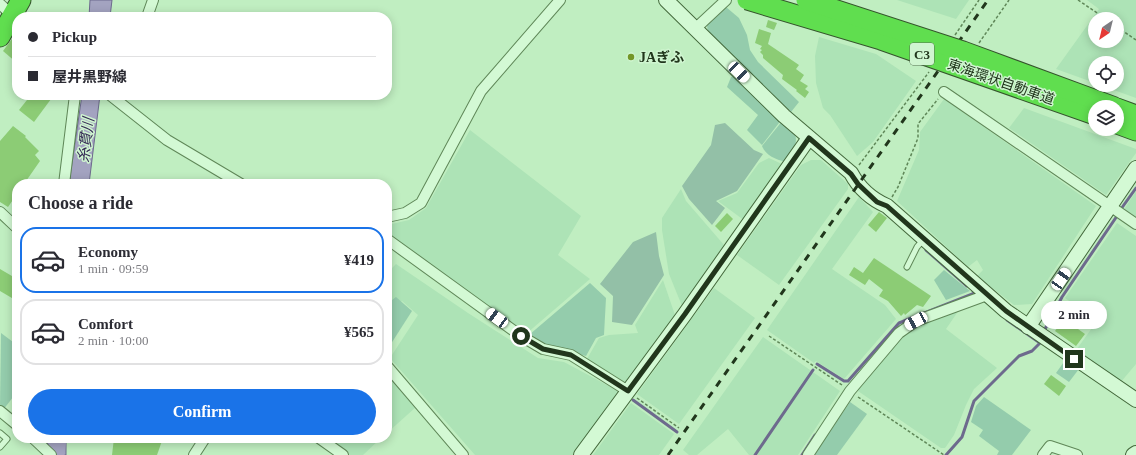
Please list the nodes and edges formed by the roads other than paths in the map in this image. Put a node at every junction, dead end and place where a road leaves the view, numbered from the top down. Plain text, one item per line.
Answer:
1 (153, 0) edge
2 (560, 0) edge
3 (666, 0) edge
4 (726, 0) edge
5 (747, 0) edge
6 (806, 0) edge
7 (12, 10) edge
8 (149, 12) edge
9 (695, 29) junction
10 (0, 36) edge
11 (944, 92) road end
12 (74, 100) edge
13 (117, 100) edge
14 (1097, 100) edge
15 (1124, 110) edge
16 (1088, 114) edge
17 (1136, 115) edge
18 (1124, 127) edge
19 (1136, 131) edge
20 (809, 138) junction
21 (1136, 168) edge
22 (65, 179) edge
23 (233, 179) edge
24 (1110, 206) junction
25 (0, 212) edge
26 (392, 216) edge
27 (12, 223) edge
28 (1136, 224) edge
29 (924, 240) junction
30 (392, 243) edge
31 (908, 267) dead end
32 (987, 295) junction
33 (1028, 328) junction
34 (392, 372) edge
35 (628, 391) junction
36 (1136, 400) edge
37 (0, 411) edge
38 (12, 421) edge
39 (0, 433) edge
40 (39, 443) edge
41 (202, 443) edge
42 (326, 443) edge
43 (0, 447) edge
44 (1136, 453) edge
45 (51, 455) edge
46 (194, 455) edge
47 (343, 455) edge
48 (463, 455) edge
49 (581, 455) edge
50 (808, 455) edge
51 (1043, 455) edge
52 (1077, 455) edge
53 (1133, 455) edge

1 - 8 street
2 - 26 street
3 - 9 main road
4 - 9 street
5 - 16 highway, 東海環状自動車道 / C3, bridge
6 - 14 highway, 東海環状自動車道 / C3, bridge
7 - 10 highway
9 - 20 main road
11 - 24 street
12 - 22 street
13 - 23 street
15 - 17 highway, 東海環状自動車道 / C3
18 - 19 highway
20 - 29 main road
20 - 35 main road
21 - 24 main road
24 - 28 street
24 - 33 main road
25 - 27 street
29 - 31 lane
29 - 32 main road
30 - 35 street
32 - 33 main road
32 - 50 street
33 - 36 main road
34 - 48 street
35 - 49 main road
37 - 38 street
39 - 43 lane
40 - 45 street
41 - 46 street
42 - 47 street
44 - 53 main road
51 - 52 street

